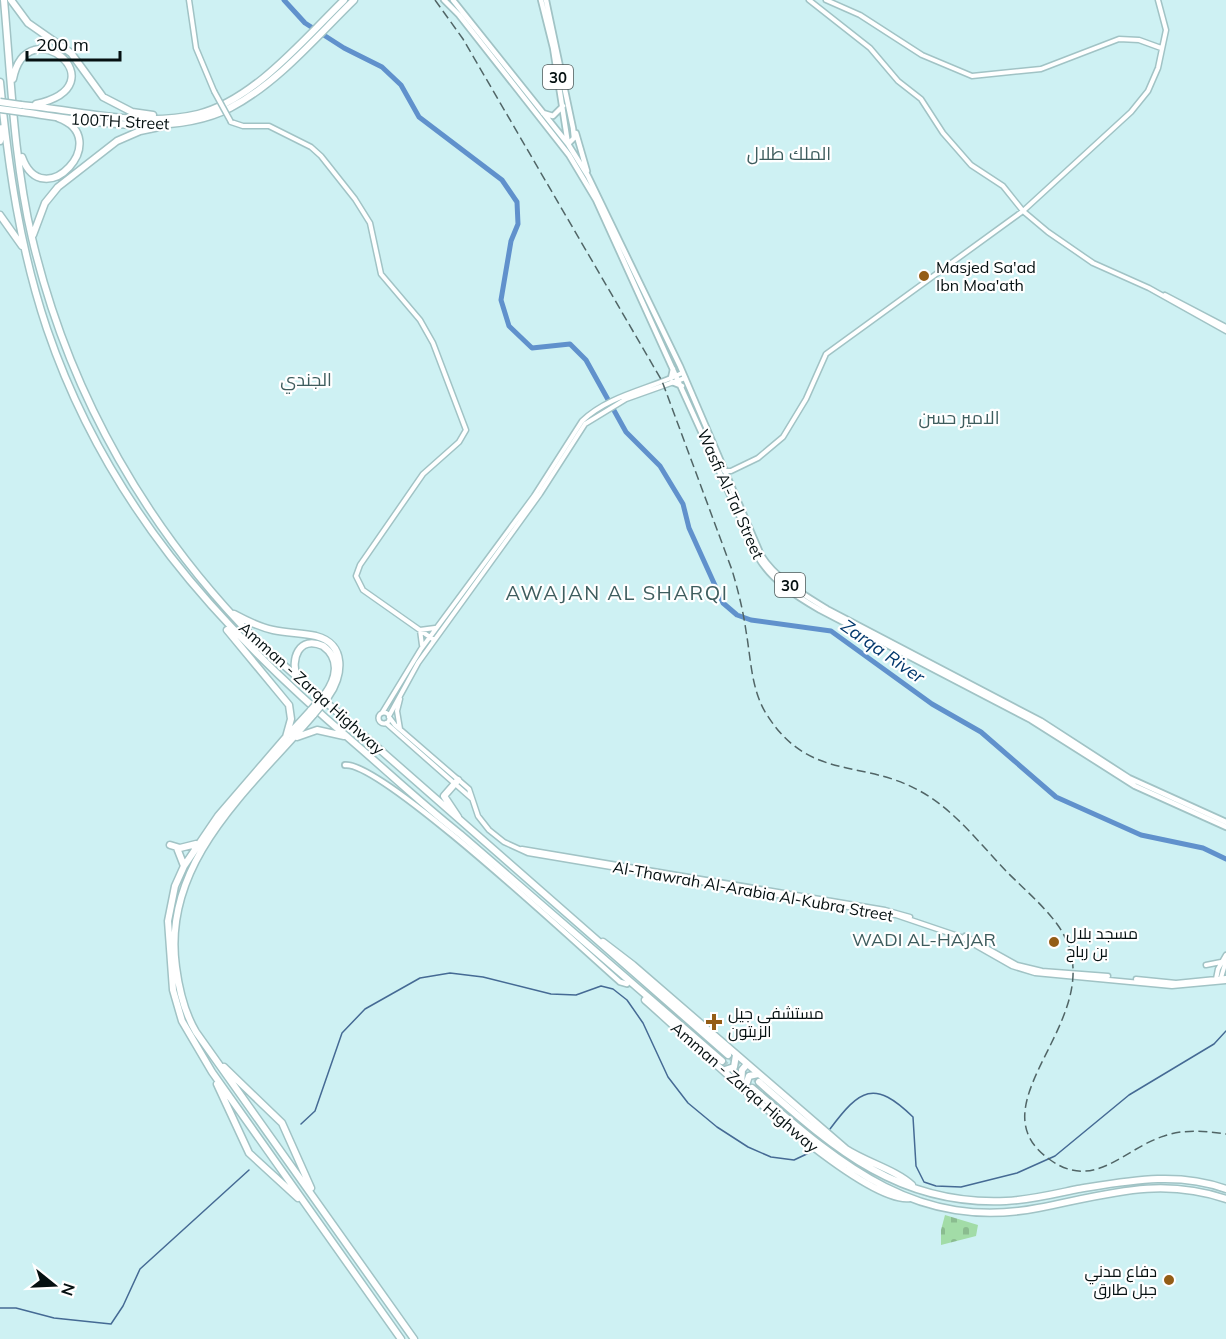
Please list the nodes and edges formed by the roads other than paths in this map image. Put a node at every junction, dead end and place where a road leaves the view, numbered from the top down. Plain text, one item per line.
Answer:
1 (4, 0) edge
2 (11, 0) edge
3 (189, 0) edge
4 (344, 0) edge
5 (354, 0) edge
6 (444, 0) edge
7 (453, 0) edge
8 (541, 0) edge
9 (546, 0) edge
10 (809, 0) edge
11 (826, 0) edge
12 (1158, 0) edge
13 (1161, 48) junction
14 (290, 58) junction
15 (0, 82) edge
16 (12, 85) junction
17 (0, 102) edge
18 (29, 105) junction
19 (563, 106) junction
20 (22, 108) junction
21 (0, 109) edge
22 (542, 112) junction
23 (51, 116) junction
24 (4, 121) junction
25 (169, 121) junction
26 (573, 128) junction
27 (0, 141) edge
28 (560, 143) junction
29 (568, 144) junction
30 (18, 145) junction
31 (569, 155) junction
32 (588, 177) junction
33 (1023, 211) junction
34 (0, 215) edge
35 (32, 238) junction
36 (26, 255) junction
37 (1226, 329) edge
38 (673, 366) junction
39 (681, 376) junction
40 (671, 380) junction
41 (682, 386) junction
42 (608, 406) junction
43 (724, 471) junction
44 (226, 610) junction
45 (219, 617) junction
46 (438, 626) junction
47 (420, 630) junction
48 (432, 638) junction
49 (421, 649) junction
50 (297, 679) junction
51 (404, 689) junction
52 (326, 696) junction
53 (382, 713) junction
54 (389, 717) junction
55 (386, 723) junction
56 (401, 730) junction
57 (346, 736) junction
58 (288, 740) junction
59 (345, 765) dead end
60 (455, 780) junction
61 (428, 793) junction
62 (423, 808) junction
63 (220, 817) junction
64 (458, 818) junction
65 (1226, 822) edge
66 (1226, 827) edge
67 (197, 844) junction
68 (170, 845) dead end
69 (177, 848) junction
70 (184, 866) junction
71 (593, 950) junction
72 (1226, 955) edge
73 (1224, 962) edge
74 (1206, 965) dead end
75 (1226, 971) edge
76 (1226, 980) edge
77 (1218, 981) junction
78 (627, 984) junction
79 (732, 1055) junction
80 (215, 1059) junction
81 (722, 1061) tunnel mouth
82 (745, 1067) junction
83 (212, 1072) junction
84 (726, 1072) junction
85 (758, 1074) junction
86 (759, 1082) tunnel mouth
87 (746, 1087) junction
88 (872, 1167) junction
89 (1226, 1189) edge
90 (1226, 1199) edge
91 (316, 1200) junction
92 (306, 1206) junction
93 (401, 1339) edge
94 (414, 1339) edge

1 - 16 highway, Amman - Zarqa Highway
2 - 25 highway
3 - 47 street, bridge
4 - 14 highway, 100TH Street
5 - 14 highway, 100TH Street
6 - 28 main road, Wasfi Al-Tal Street
7 - 22 main road, Wasfi Al-Tal Street
8 - 19 main road, 30
9 - 26 main road, 30
10 - 33 street
11 - 13 street
12 - 13 street
13 - 33 street
14 - 25 highway, 100TH Street
15 - 24 highway, Amman - Zarqa Highway
16 - 18 highway
16 - 30 highway, Amman - Zarqa Highway
17 - 20 highway, bridge
18 - 20 highway, 100TH Street
18 - 25 highway, 100TH Street
19 - 22 main road
19 - 29 main road, 30
20 - 21 highway, bridge
20 - 23 highway, 100TH Street
22 - 29 main road, Wasfi Al-Tal Street
23 - 25 highway, 100TH Street
23 - 30 highway
24 - 27 highway
24 - 36 highway, Amman - Zarqa Highway
25 - 35 highway
26 - 29 main road, 30
26 - 32 main road
28 - 29 main road
28 - 31 main road, Wasfi Al-Tal Street
29 - 31 main road, 30
29 - 32 main road, Wasfi Al-Tal Street / 30
30 - 35 highway, Amman - Zarqa Highway
31 - 38 main road, Wasfi Al-Tal Street / 30
32 - 39 main road, Wasfi Al-Tal Street / 30
33 - 37 street
33 - 43 street
34 - 36 highway
35 - 44 highway, Amman - Zarqa Highway
36 - 45 highway, Amman - Zarqa Highway
38 - 39 main road, Wasfi Al-Tal Street / 30
38 - 40 main road
39 - 40 street
39 - 41 main road, Wasfi Al-Tal Street / 30
39 - 43 main road, Wasfi Al-Tal Street / 30
40 - 41 main road
40 - 42 street
41 - 66 main road, Wasfi Al-Tal Street / 30
42 - 46 street
42 - 48 street
43 - 65 main road, Wasfi Al-Tal Street / 30
44 - 50 highway, Amman - Zarqa Highway
44 - 52 highway
45 - 57 highway, Amman - Zarqa Highway
45 - 58 highway
46 - 47 street
46 - 48 street
47 - 48 street
47 - 49 street
48 - 49 street
48 - 51 street
49 - 53 street
50 - 52 highway
50 - 61 highway, Amman - Zarqa Highway
51 - 54 street
51 - 56 street
52 - 58 highway, bridge
53 - 54 street
53 - 55 street
54 - 55 street
54 - 56 street, Al-Thawrah Al-Arabia Al-Kubra Street
55 - 60 street, Al-Thawrah Al-Arabia Al-Kubra Street
56 - 60 street, Al-Thawrah Al-Arabia Al-Kubra Street
57 - 58 highway
57 - 62 highway, Amman - Zarqa Highway
58 - 63 highway
59 - 62 main road
60 - 61 highway
60 - 64 highway
60 - 77 street, Al-Thawrah Al-Arabia Al-Kubra Street
61 - 64 highway, Amman - Zarqa Highway
62 - 71 highway, Amman - Zarqa Highway
62 - 78 main road
63 - 67 highway
63 - 80 highway
64 - 79 highway, Amman - Zarqa Highway
67 - 69 highway
67 - 70 highway
68 - 69 highway
69 - 70 highway
70 - 83 highway
71 - 78 highway, Amman - Zarqa Highway
71 - 81 highway, Amman - Zarqa Highway
72 - 73 street
73 - 74 street
73 - 75 street
73 - 77 street
76 - 77 street, Al-Thawrah Al-Arabia Al-Kubra Street
78 - 84 highway, Amman - Zarqa Highway
79 - 82 highway, Amman - Zarqa Highway
79 - 84 highway
80 - 91 highway
80 - 91 highway
82 - 84 highway
82 - 85 highway, Amman - Zarqa Highway
82 - 87 highway
83 - 92 highway
83 - 92 highway
84 - 87 highway, Amman - Zarqa Highway
85 - 87 highway
85 - 88 highway, Amman - Zarqa Highway
86 - 88 highway, Amman - Zarqa Highway
87 - 90 highway, Amman - Zarqa Highway
88 - 89 highway, Amman - Zarqa Highway
91 - 94 highway
92 - 93 highway

